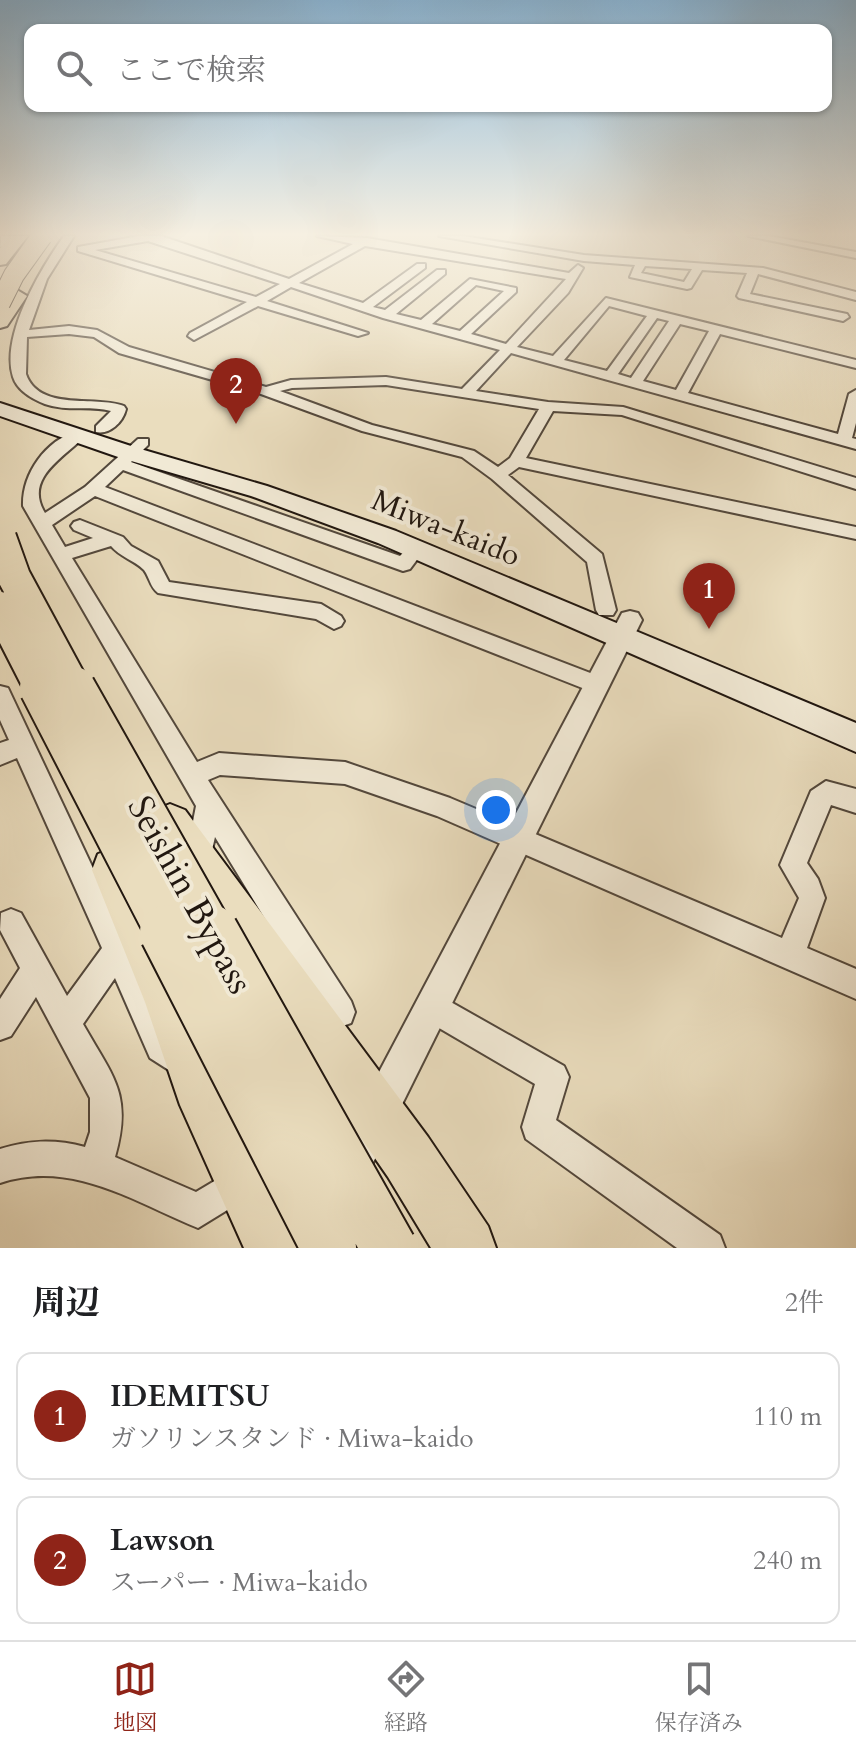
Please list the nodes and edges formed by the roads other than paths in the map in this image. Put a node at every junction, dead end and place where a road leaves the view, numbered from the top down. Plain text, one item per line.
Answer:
1 (33, 294) edge
2 (231, 294) edge
3 (270, 294) edge
4 (325, 294) edge
5 (382, 294) edge
6 (413, 294) edge
7 (459, 294) edge
8 (507, 294) edge
9 (561, 294) edge
10 (744, 294) edge
11 (853, 295) edge
12 (9, 300) edge
13 (257, 302) junction
14 (365, 307) junction
15 (654, 314) junction
16 (387, 315) junction
17 (677, 319) junction
18 (0, 322) edge
19 (424, 324) junction
20 (716, 329) junction
21 (362, 333) dead end
22 (22, 334) junction
23 (463, 335) junction
24 (194, 336) dead end
25 (507, 347) junction
26 (556, 361) junction
27 (856, 364) edge
28 (610, 376) junction
29 (635, 383) junction
30 (266, 391) junction
31 (856, 394) edge
32 (464, 395) junction
33 (680, 395) junction
34 (0, 400) edge
35 (548, 406) junction
36 (0, 409) edge
37 (31, 419) junction
38 (0, 425) edge
39 (89, 433) junction
40 (850, 442) edge
41 (131, 453) junction
42 (516, 461) junction
43 (498, 475) junction
44 (856, 484) edge
45 (93, 489) junction
46 (80, 526) dead end
47 (21, 531) edge
48 (856, 533) edge
49 (112, 539) junction
50 (0, 549) edge
51 (60, 555) junction
52 (0, 608) edge
53 (334, 621) dead end
54 (620, 622) junction
55 (0, 638) edge
56 (598, 685) junction
57 (0, 695) edge
58 (856, 718) edge
59 (856, 738) edge
60 (11, 749) edge
61 (192, 775) junction
62 (856, 801) edge
63 (209, 804) junction
64 (519, 840) junction
65 (198, 864) junction
66 (11, 923) dead end
67 (117, 951) junction
68 (790, 955) junction
69 (37, 969) junction
70 (856, 984) edge
71 (433, 1007) junction
72 (340, 1012) dead end
73 (66, 1023) junction
74 (0, 1025) edge
75 (197, 1076) junction
76 (377, 1113) junction
77 (0, 1166) edge
78 (96, 1166) junction
79 (243, 1181) junction
80 (275, 1248) edge
81 (311, 1248) edge
82 (329, 1248) edge
83 (389, 1248) edge
84 (466, 1248) edge
85 (707, 1248) edge

1 - 22 street
2 - 13 street
3 - 13 street
4 - 14 street
5 - 14 street
6 - 16 street
7 - 19 street
8 - 23 street
9 - 25 street
10 - 11 street
12 - 18 highway
13 - 21 street
13 - 24 street
14 - 16 street
15 - 17 street
15 - 26 street
15 - 28 street
16 - 19 street
17 - 20 street
17 - 29 street
19 - 23 street
20 - 27 street
20 - 33 street
22 - 30 street
22 - 39 street
23 - 25 street
25 - 26 street
25 - 32 street
26 - 28 street
28 - 29 street
29 - 33 street
30 - 32 street
30 - 43 street
31 - 40 street
32 - 35 street
33 - 40 street
34 - 39 main road, Miwa-kaido
35 - 42 street
35 - 44 street
36 - 37 main road, Miwa-kaido
37 - 38 main road
37 - 39 main road, Miwa-kaido
39 - 41 main road, Miwa-kaido
39 - 47 street
41 - 45 street
41 - 54 main road, Miwa-kaido
41 - 54 main road, Miwa-kaido
42 - 43 street
42 - 48 street
43 - 54 street
45 - 47 street
45 - 56 street
46 - 49 street
47 - 51 street
47 - 83 highway, Seishin Bypass, bridge
49 - 51 street
49 - 53 street
50 - 65 highway
51 - 61 street
52 - 82 highway, Seishin Bypass, bridge
54 - 56 street
54 - 58 main road, Miwa-kaido
54 - 59 main road, Miwa-kaido
55 - 75 highway
56 - 64 street
57 - 60 street
60 - 67 street
61 - 63 street
61 - 64 street
62 - 68 street
63 - 65 street
63 - 72 street
64 - 68 street
64 - 71 street
65 - 76 highway
66 - 69 street
67 - 73 street
67 - 75 street
68 - 70 street
69 - 73 street
69 - 74 street
71 - 76 street
71 - 85 street
73 - 78 street
75 - 79 highway
76 - 81 street
76 - 84 highway
77 - 78 street
78 - 79 street
79 - 80 highway

